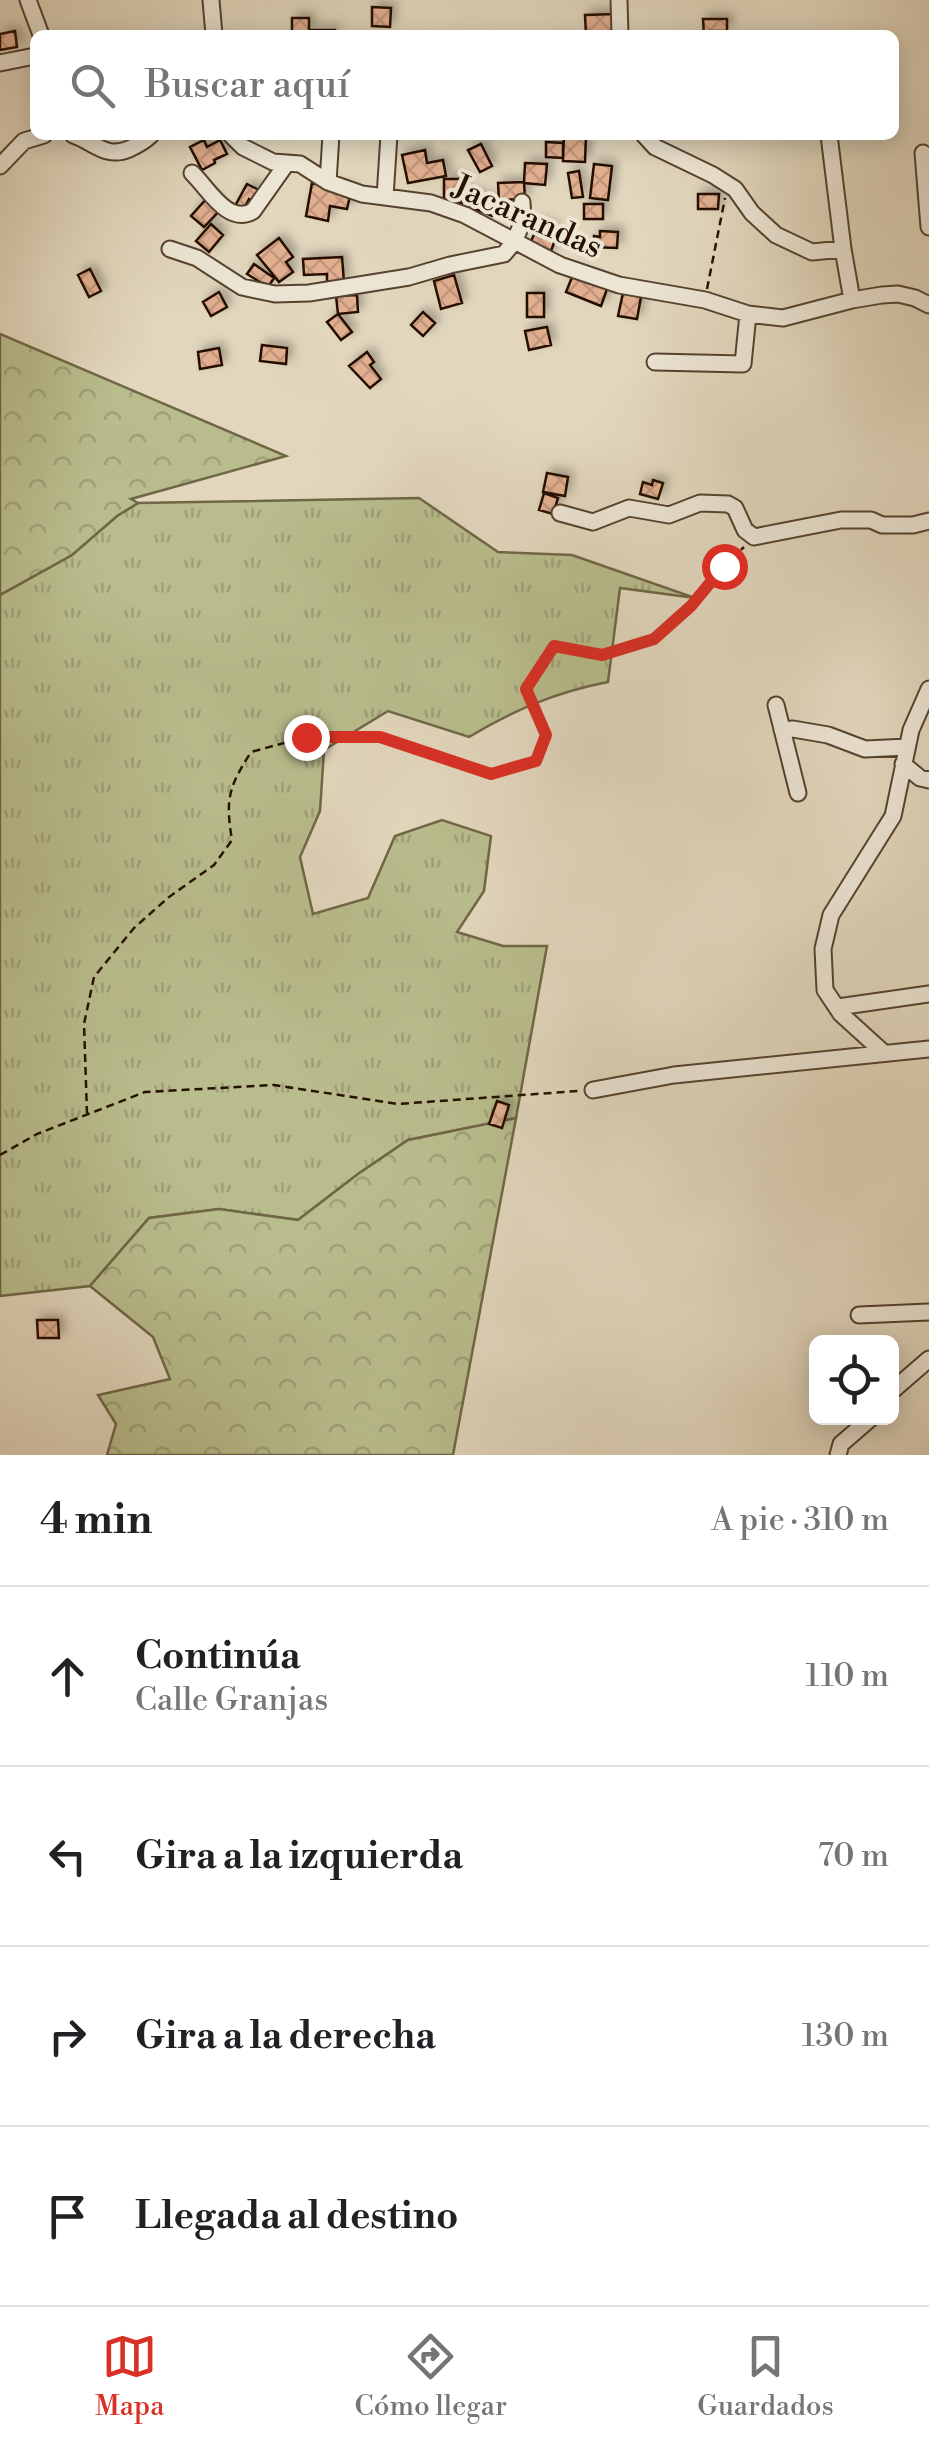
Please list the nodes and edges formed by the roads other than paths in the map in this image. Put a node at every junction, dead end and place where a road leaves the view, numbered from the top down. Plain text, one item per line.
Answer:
1 (28, 0) edge
2 (211, 0) edge
3 (619, 0) edge
4 (39, 30) edge
5 (214, 30) edge
6 (620, 30) edge
7 (30, 57) edge
8 (0, 64) edge
9 (30, 139) edge
10 (86, 140) edge
11 (144, 140) edge
12 (236, 140) edge
13 (331, 140) edge
14 (389, 140) edge
15 (649, 140) edge
16 (830, 140) edge
17 (923, 153) dead end
18 (288, 163) junction
19 (0, 166) edge
20 (192, 172) dead end
21 (328, 182) junction
22 (385, 197) junction
23 (522, 202) dead end
24 (929, 227) edge
25 (514, 242) junction
26 (170, 249) dead end
27 (843, 249) junction
28 (852, 300) junction
29 (929, 306) edge
30 (748, 314) junction
31 (655, 362) dead end
32 (560, 512) dead end
33 (929, 521) edge
34 (929, 690) edge
35 (776, 705) dead end
36 (782, 730) junction
37 (907, 747) junction
38 (903, 764) junction
39 (929, 780) edge
40 (798, 794) dead end
41 (929, 994) edge
42 (838, 1007) junction
43 (929, 1048) edge
44 (884, 1053) junction
45 (592, 1090) road end
46 (929, 1312) edge
47 (859, 1315) dead end
48 (929, 1358) edge
49 (899, 1386) edge
50 (863, 1425) edge
51 (838, 1455) edge

1 - 4 street
2 - 5 street
3 - 6 street
7 - 8 street
9 - 19 street
10 - 11 street
12 - 18 street, Jacarandas
13 - 21 street
14 - 22 street
15 - 27 street
16 - 27 street
17 - 24 street
18 - 20 street
18 - 21 street, Jacarandas
21 - 22 street, Jacarandas
22 - 25 street, Jacarandas
23 - 25 street
25 - 26 street
25 - 30 street, Jacarandas
27 - 28 street
28 - 29 street, Jacarandas
28 - 30 street, Jacarandas
30 - 31 street
32 - 33 street
34 - 37 street
35 - 36 street
36 - 37 street
36 - 40 street
37 - 38 street
38 - 39 street
38 - 42 street
41 - 42 street
42 - 44 street
43 - 44 street
44 - 45 street
46 - 47 street
48 - 49 street
50 - 51 street

